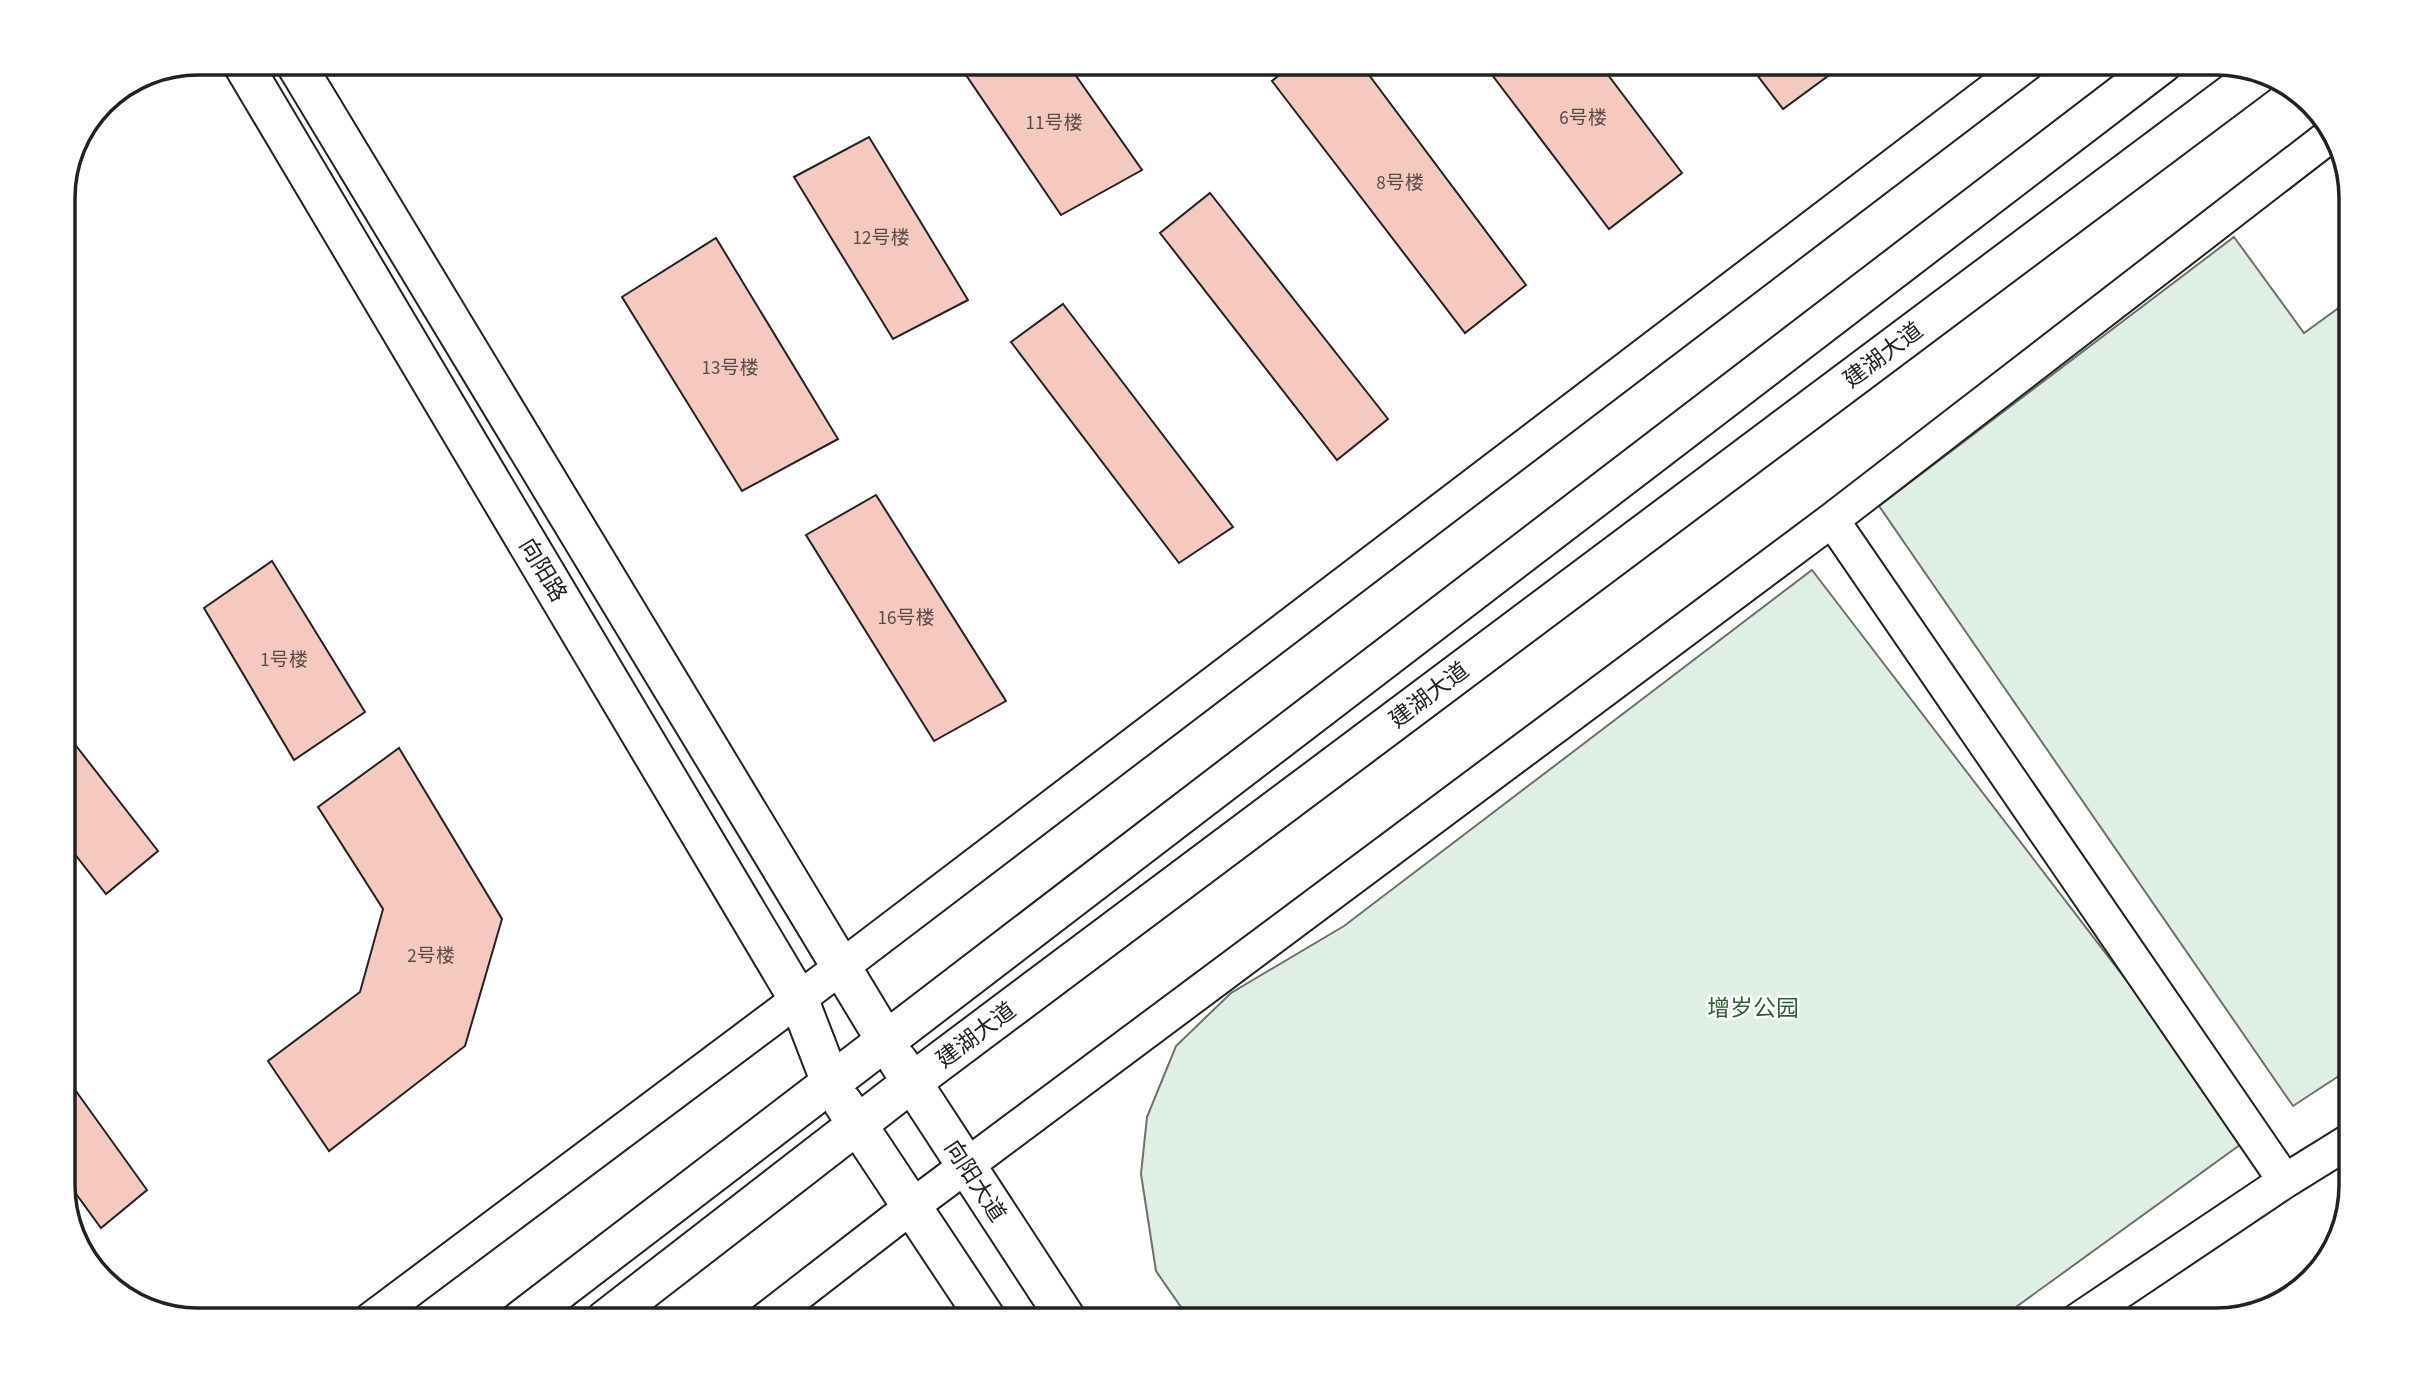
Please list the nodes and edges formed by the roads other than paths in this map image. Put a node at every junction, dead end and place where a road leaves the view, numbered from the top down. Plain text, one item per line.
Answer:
1 (2012, 75) edge
2 (2147, 75) edge
3 (250, 76) edge
4 (303, 76) edge
5 (2250, 80) edge
6 (2324, 140) edge
7 (1832, 520) junction
8 (840, 968) junction
9 (799, 1000) junction
10 (886, 1041) junction
11 (831, 1083) junction
12 (911, 1083) junction
13 (857, 1125) junction
14 (2339, 1147) edge
15 (967, 1167) junction
16 (2285, 1181) junction
17 (911, 1207) junction
18 (386, 1308) edge
19 (537, 1308) edge
20 (621, 1308) edge
21 (781, 1308) edge
22 (978, 1308) edge
23 (1059, 1308) edge
24 (2096, 1308) edge

1 - 8 street
2 - 10 main road
3 - 9 main road, 向阳路
4 - 8 main road
5 - 12 main road, 建湖大道
6 - 7 street
7 - 15 street
7 - 16 street
8 - 9 street
8 - 10 main road
9 - 11 main road, 向阳路
9 - 18 street
10 - 11 main road
10 - 12 main road, 向阳大道
11 - 13 main road
11 - 19 main road
12 - 13 main road, 建湖大道
12 - 15 main road, 向阳大道
13 - 17 main road
13 - 20 main road, 建湖大道
14 - 16 street
15 - 17 street
15 - 23 main road, 向阳大道
16 - 24 street
17 - 21 street
17 - 22 main road

